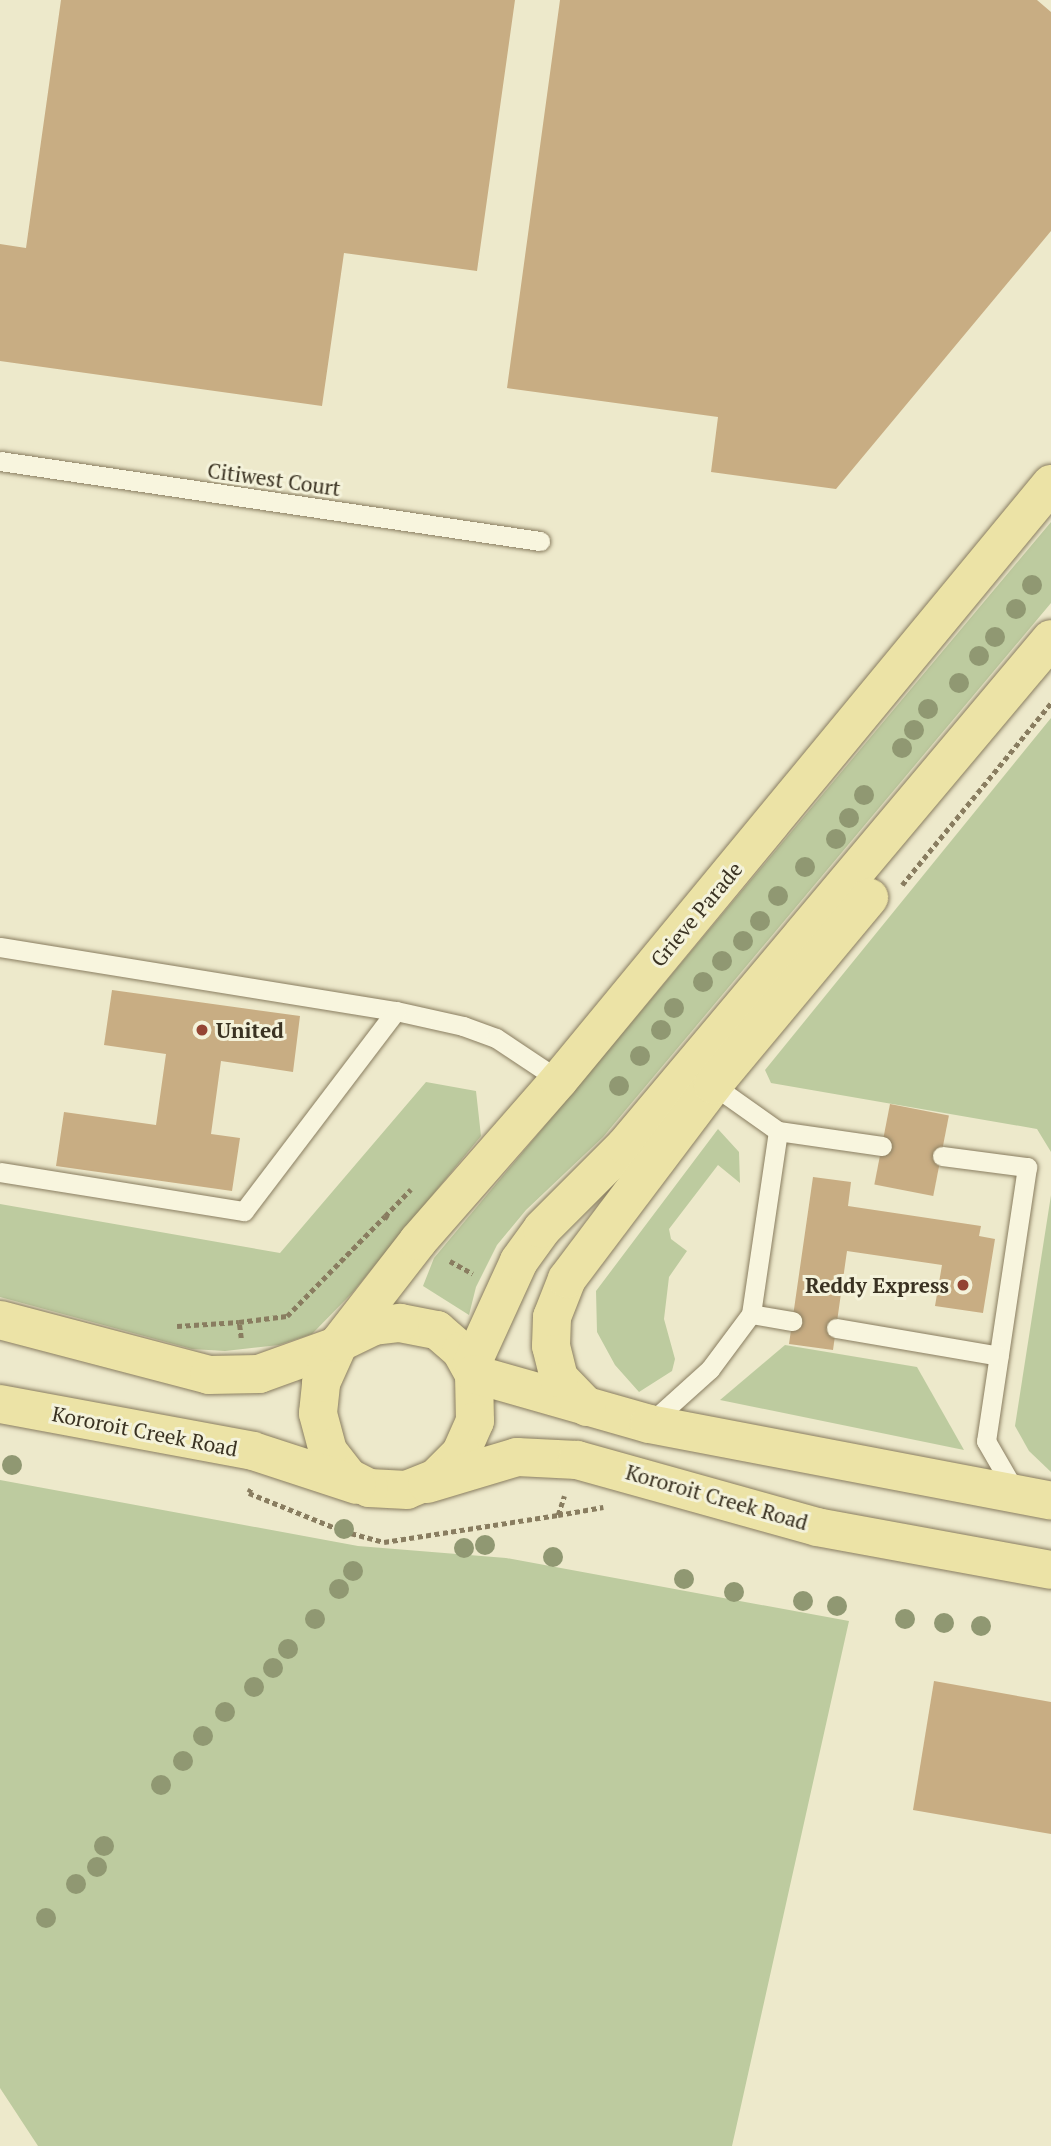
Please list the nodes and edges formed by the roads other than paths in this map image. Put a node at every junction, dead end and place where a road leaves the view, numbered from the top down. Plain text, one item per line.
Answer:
1 (0, 461) edge
2 (1051, 484) edge
3 (540, 541) dead end
4 (1051, 639) edge
5 (0, 947) edge
6 (396, 1011) junction
7 (702, 1076) junction
8 (559, 1080) junction
9 (778, 1132) junction
10 (883, 1146) dead end
11 (942, 1156) dead end
12 (0, 1172) edge
13 (751, 1314) junction
14 (0, 1320) edge
15 (792, 1321) dead end
16 (836, 1328) dead end
17 (336, 1345) junction
18 (999, 1356) junction
19 (472, 1370) junction
20 (0, 1404) edge
21 (587, 1406) junction
22 (649, 1424) junction
23 (427, 1484) junction
24 (369, 1488) junction
25 (1034, 1497) edge
26 (1051, 1570) edge

1 - 3 lane, Citiwest Court
2 - 8 main road, Grieve Parade
4 - 7 main road
5 - 6 lane
6 - 8 lane
6 - 12 lane
7 - 9 lane
7 - 19 main road
7 - 21 main road
8 - 17 main road, Grieve Parade
9 - 10 lane
9 - 13 lane
11 - 18 lane
13 - 15 lane
13 - 22 lane
14 - 17 main road
16 - 18 lane
17 - 19 main road
17 - 24 main road
18 - 25 lane
19 - 21 main road
19 - 23 main road
20 - 24 main road, Kororoit Creek Road
21 - 22 main road
22 - 25 main road
23 - 24 main road
23 - 26 main road, Kororoit Creek Road

